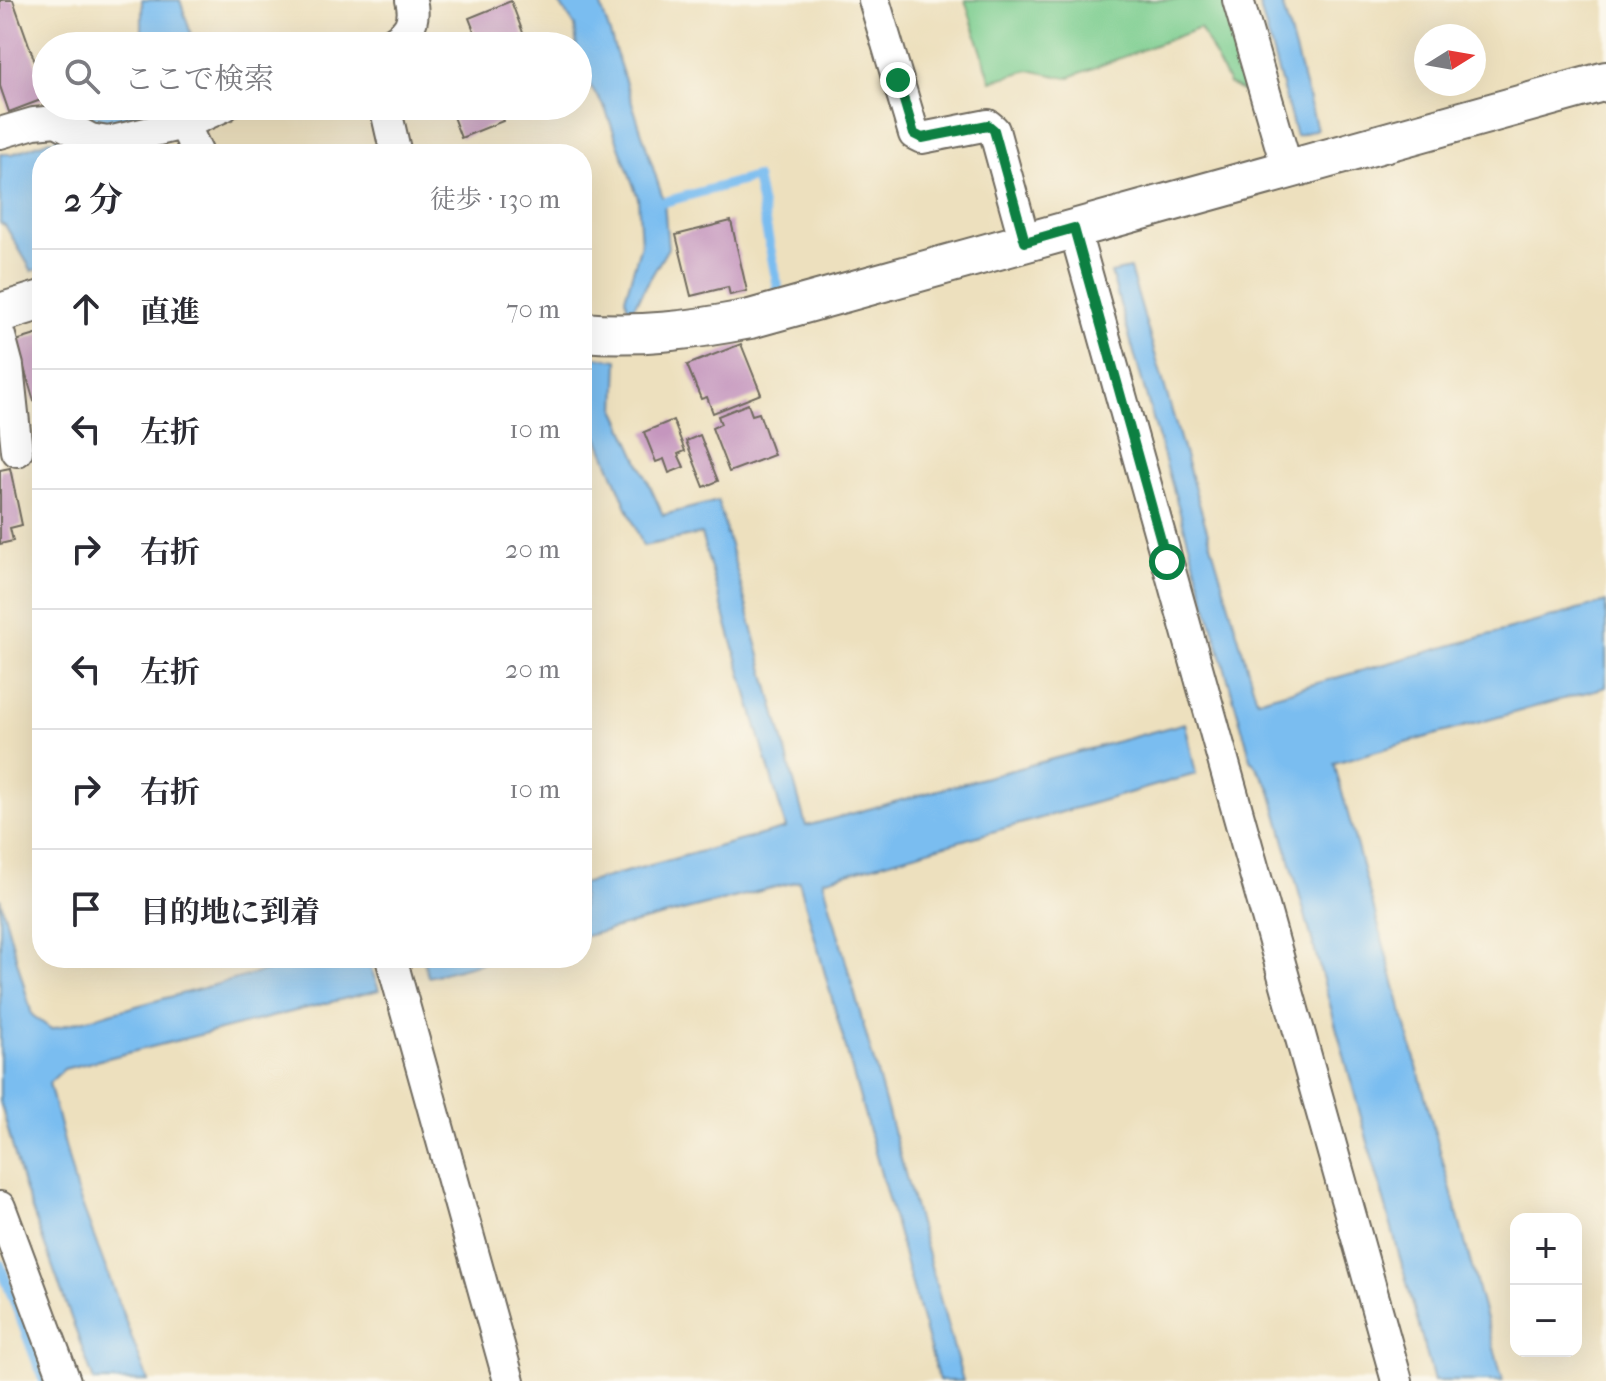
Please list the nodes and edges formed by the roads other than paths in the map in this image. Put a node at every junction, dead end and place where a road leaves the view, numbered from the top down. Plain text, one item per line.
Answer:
1 (411, 0) edge
2 (874, 0) edge
3 (1238, 0) edge
4 (408, 32) edge
5 (1606, 81) edge
6 (193, 120) edge
7 (388, 120) edge
8 (184, 124) junction
9 (0, 133) edge
10 (193, 144) edge
11 (394, 144) edge
12 (1287, 168) junction
13 (1074, 228) junction
14 (1025, 242) junction
15 (32, 303) edge
16 (0, 313) edge
17 (592, 333) edge
18 (0, 336) edge
19 (17, 451) dead end
20 (394, 968) edge
21 (0, 1207) edge
22 (65, 1381) edge
23 (509, 1381) edge
24 (1397, 1381) edge

1 - 4 street
2 - 14 street
3 - 12 street
5 - 12 street
6 - 8 street
7 - 11 street
8 - 9 street
8 - 10 street
12 - 13 street
13 - 14 street
13 - 24 street
14 - 17 street
15 - 16 street
18 - 19 street
20 - 23 street
21 - 22 street

